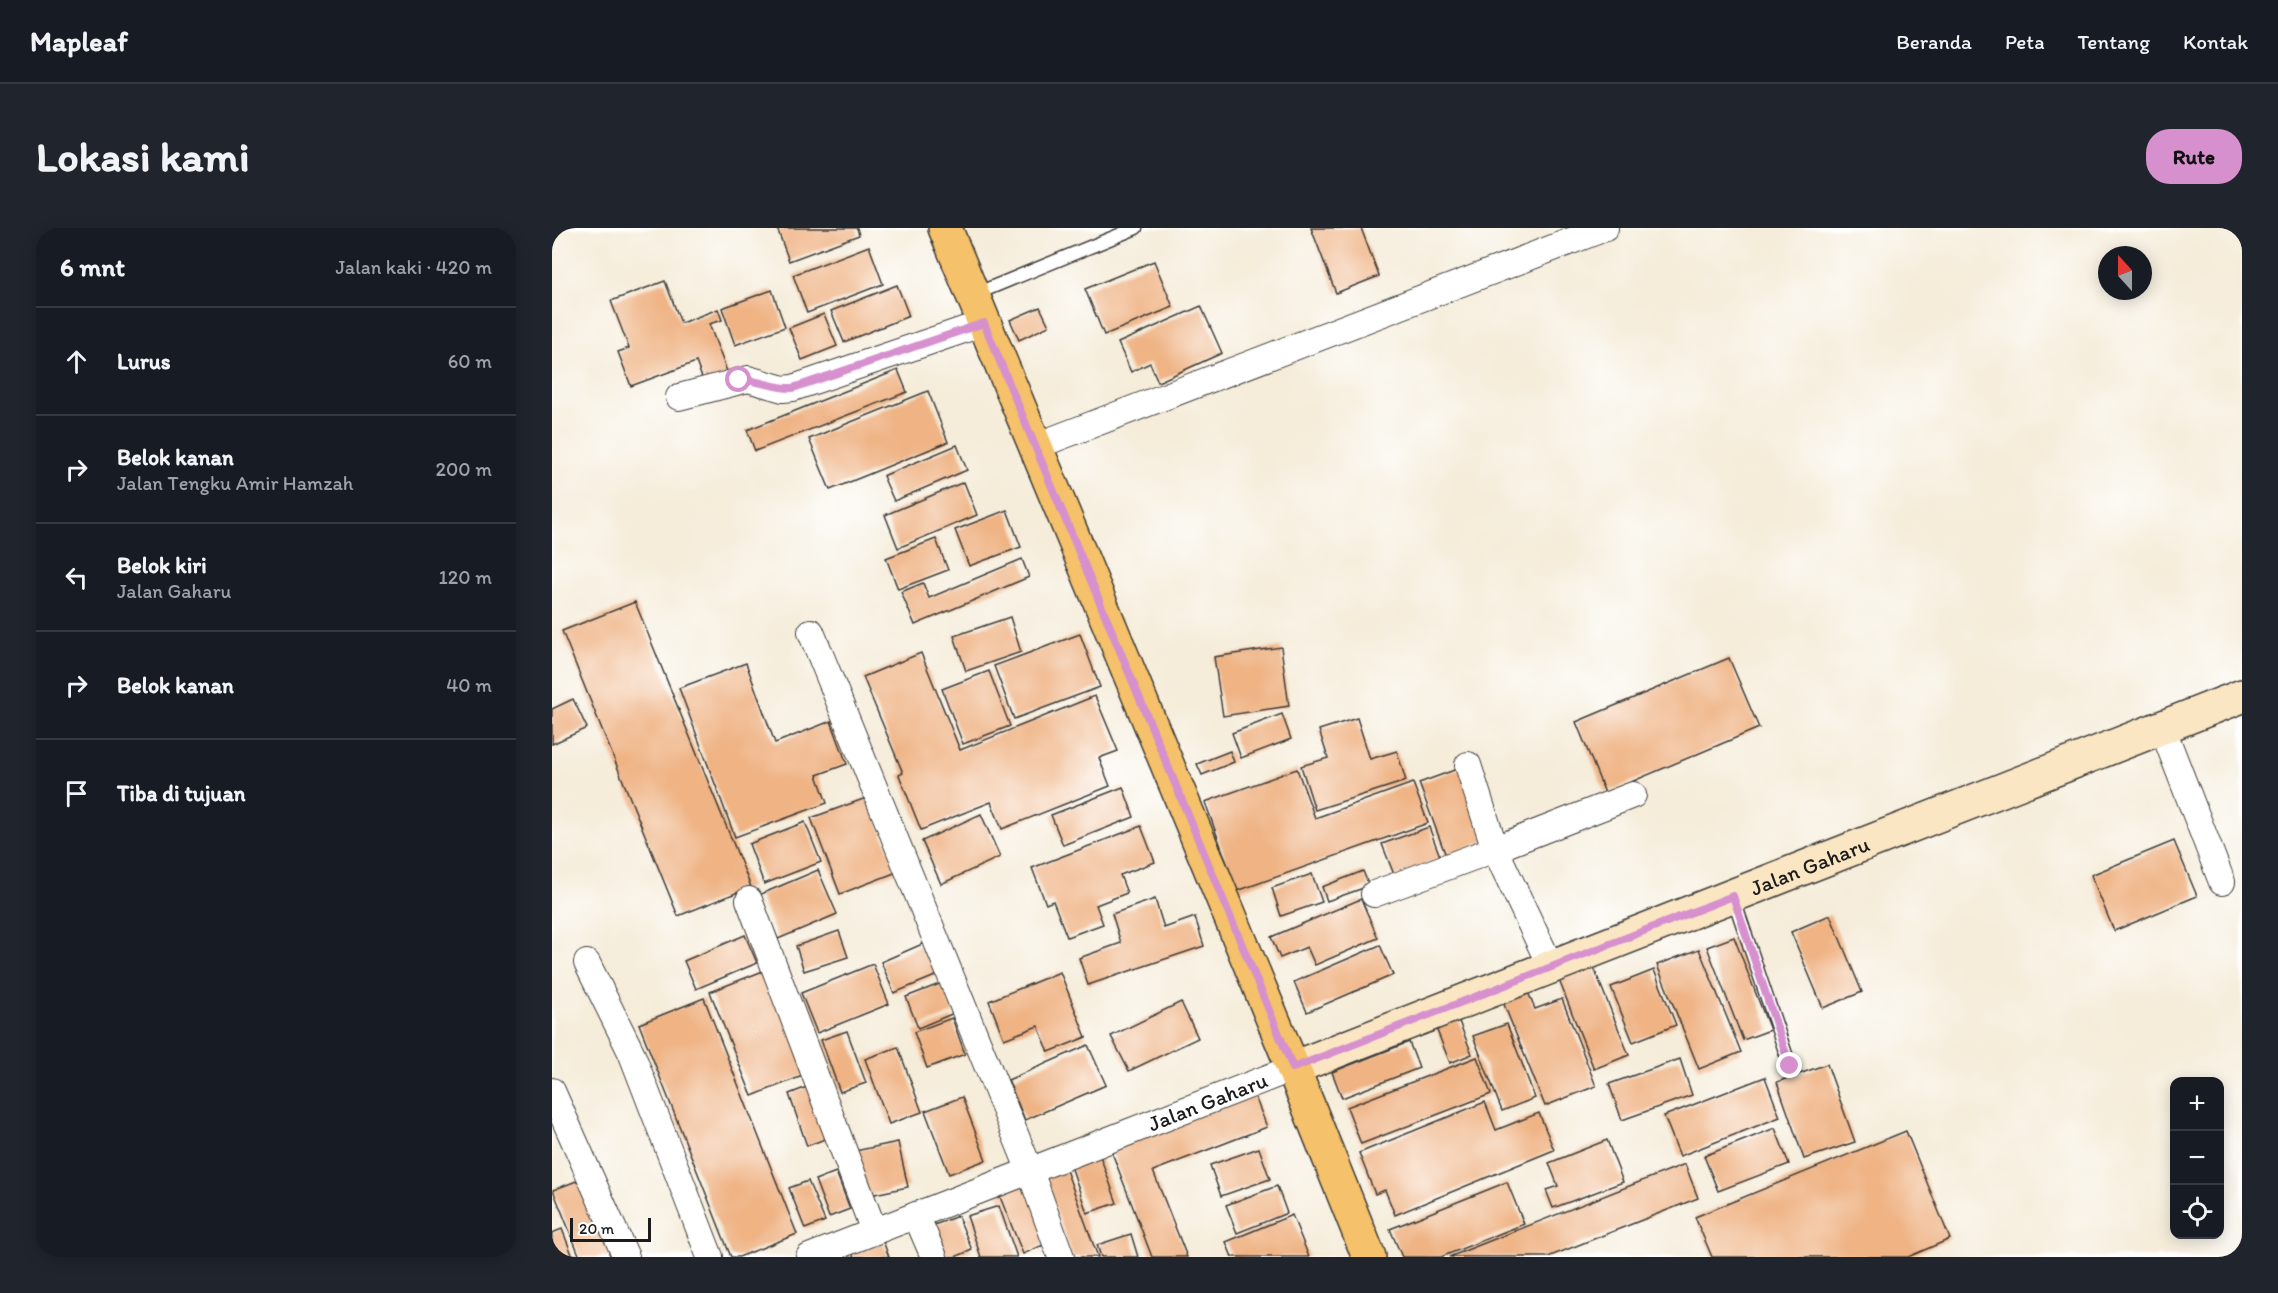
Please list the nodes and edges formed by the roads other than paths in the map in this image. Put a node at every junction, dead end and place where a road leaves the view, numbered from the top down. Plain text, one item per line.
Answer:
1 (945, 228) edge
2 (1136, 228) edge
3 (1605, 228) edge
4 (978, 309) junction
5 (679, 397) dead end
6 (1036, 446) junction
7 (811, 632) dead end
8 (2242, 696) edge
9 (2162, 727) junction
10 (1468, 765) dead end
11 (1633, 795) dead end
12 (1495, 849) junction
13 (2222, 882) dead end
14 (1374, 894) dead end
15 (1733, 896) junction
16 (748, 900) dead end
17 (587, 963) dead end
18 (1551, 967) junction
19 (1790, 1066) dead end
20 (1293, 1068) junction
21 (552, 1091) edge
22 (1030, 1171) junction
23 (916, 1215) junction
24 (874, 1231) junction
25 (839, 1251) edge
26 (626, 1257) edge
27 (710, 1257) edge
28 (809, 1257) edge
29 (934, 1257) edge
30 (1061, 1257) edge
31 (1369, 1257) edge

1 - 4 main road
2 - 4 lane
3 - 6 street
4 - 5 street
4 - 6 main road
6 - 20 main road
7 - 22 street
8 - 9 street, Jalan Gaharu
9 - 13 street
9 - 15 street, Jalan Gaharu
10 - 12 street
11 - 12 street
12 - 14 street
12 - 18 street
15 - 18 street, Jalan Gaharu
15 - 19 lane
16 - 24 street
17 - 27 street
18 - 20 street, Jalan Gaharu
20 - 22 street, Jalan Gaharu
20 - 31 main road
21 - 26 street
22 - 23 street, Jalan Gaharu
22 - 30 street
23 - 24 street, Jalan Gaharu
23 - 29 street
24 - 25 street, Jalan Gaharu
25 - 28 street, Jalan Gaharu

